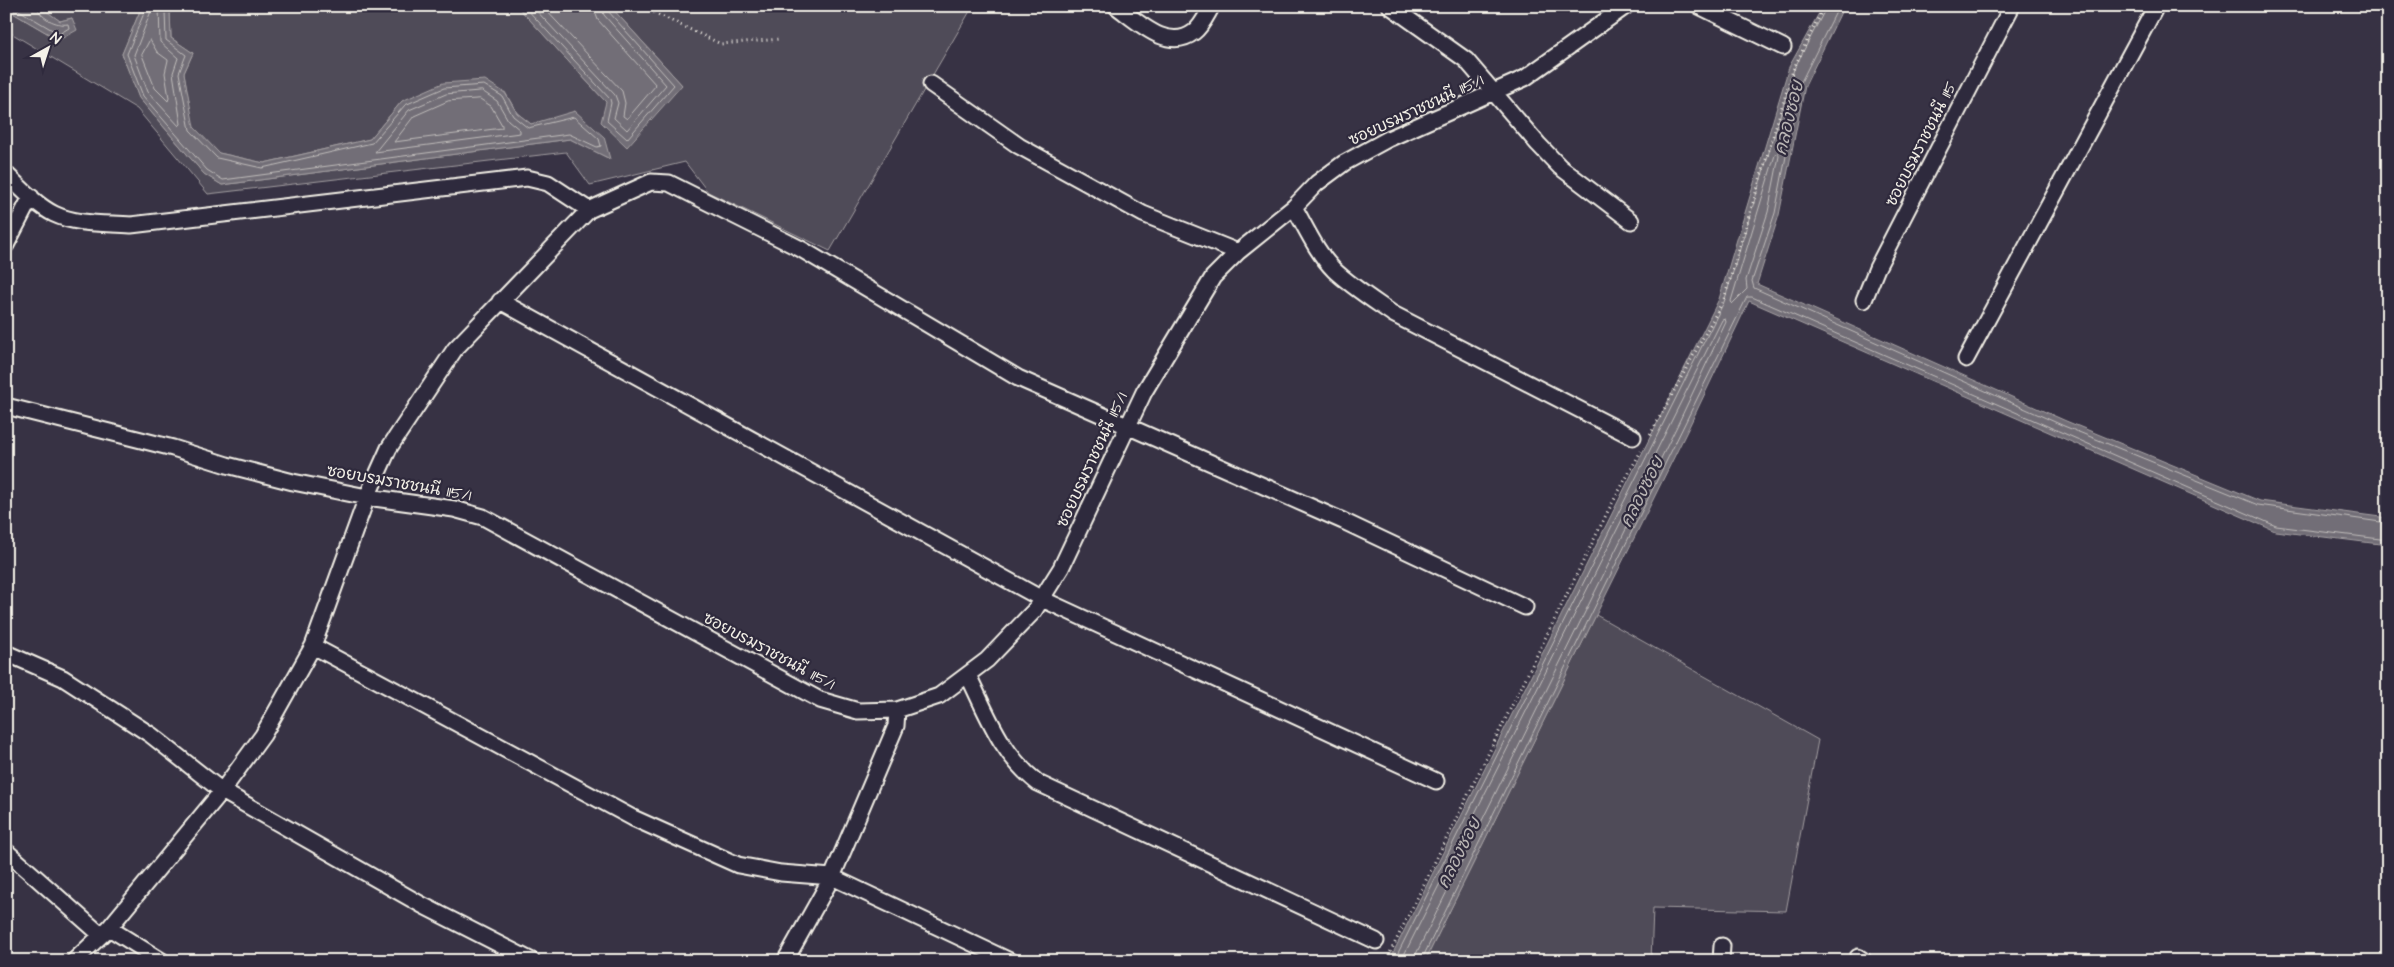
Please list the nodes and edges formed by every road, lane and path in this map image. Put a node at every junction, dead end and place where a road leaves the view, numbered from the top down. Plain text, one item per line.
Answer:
1 (646, 6) edge
2 (1116, 6) edge
3 (1212, 6) edge
4 (1390, 6) edge
5 (1626, 6) edge
6 (1699, 6) edge
7 (1824, 6) edge
8 (2012, 6) edge
9 (2152, 8) edge
10 (780, 39) dead end
11 (1783, 47) dead end
12 (931, 84) dead end
13 (1494, 92) junction
14 (6, 174) edge
15 (31, 197) junction
16 (1294, 207) junction
17 (589, 210) junction
18 (1631, 221) dead end
19 (6, 245) edge
20 (1238, 252) junction
21 (1864, 300) dead end
22 (500, 301) junction
23 (1966, 359) dead end
24 (6, 406) edge
25 (1127, 425) junction
26 (1633, 437) dead end
27 (367, 497) junction
28 (1042, 599) junction
29 (1524, 607) dead end
30 (313, 646) junction
31 (6, 653) edge
32 (968, 675) junction
33 (897, 710) junction
34 (1436, 781) dead end
35 (222, 791) junction
36 (6, 851) edge
37 (832, 877) junction
38 (105, 932) junction
39 (1376, 941) dead end
40 (74, 961) edge
41 (162, 961) edge
42 (532, 961) edge
43 (785, 961) edge
44 (1010, 961) edge
45 (1386, 961) edge

1 - 10 path
2 - 3 street
4 - 13 street
5 - 13 street, ซอยบรมราชชนนี 115/1
6 - 11 street
7 - 45 path
8 - 21 street, ซอยบรมราชชนนี 115
9 - 23 street
12 - 20 street
13 - 16 street, ซอยบรมราชชนนี 115/1
13 - 18 street
14 - 15 street
15 - 17 street
15 - 19 street
16 - 20 street, ซอยบรมราชชนนี 115/1
16 - 26 street
17 - 22 street
17 - 25 street
20 - 25 street, ซอยบรมราชชนนี 115/1
22 - 27 street
22 - 28 street
24 - 27 street, ซอยบรมราชชนนี 115/1
25 - 28 street, ซอยบรมราชชนนี 115/1
25 - 29 street
27 - 30 street
27 - 33 street, ซอยบรมราชชนนี 115/1
28 - 32 street, ซอยบรมราชชนนี 115/1
28 - 34 street
30 - 35 street
30 - 37 street
31 - 35 street
32 - 33 street, ซอยบรมราชชนนี 115/1
32 - 39 street
33 - 37 street
35 - 38 street
35 - 42 street
36 - 38 street
37 - 43 street
37 - 44 street
38 - 40 street
38 - 41 street

